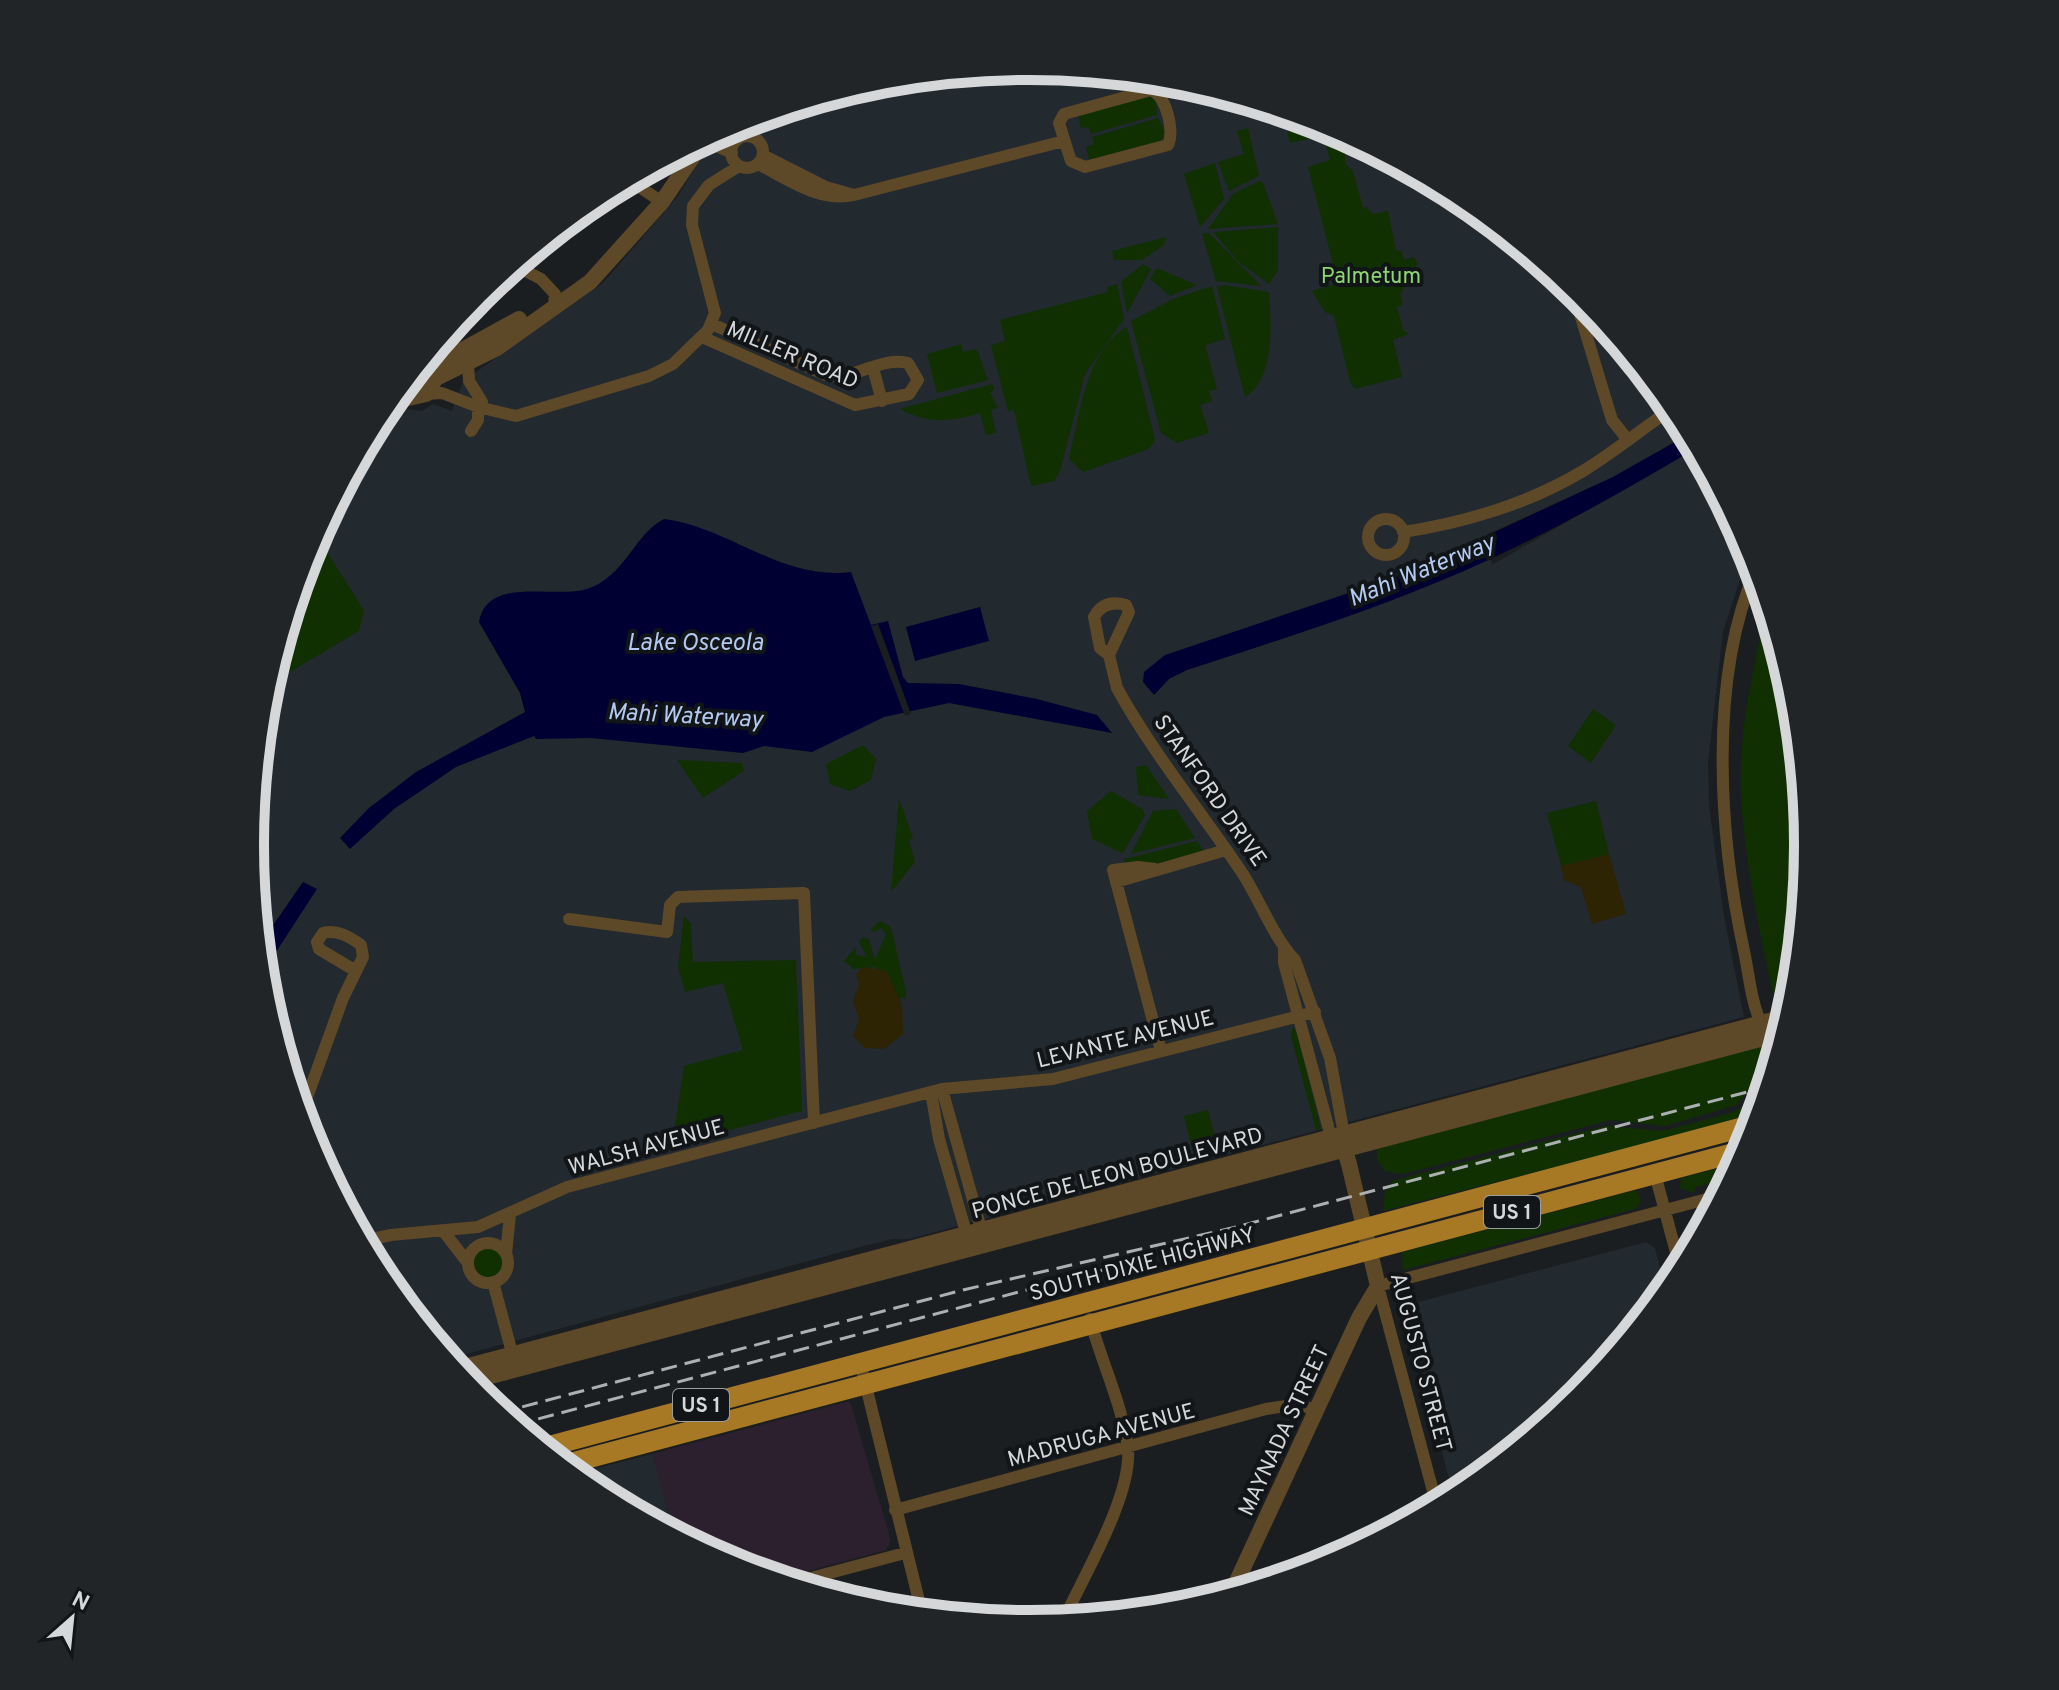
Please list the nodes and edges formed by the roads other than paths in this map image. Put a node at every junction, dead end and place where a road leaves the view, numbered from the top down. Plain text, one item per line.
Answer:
1 (1150, 90) edge
2 (1152, 91) edge
3 (737, 140) joint
4 (1064, 141) junction
5 (716, 147) edge
6 (734, 158) junction
7 (761, 160) junction
8 (688, 161) edge
9 (677, 167) edge
10 (639, 187) edge
11 (658, 199) junction
12 (525, 270) edge
13 (554, 300) junction
14 (1580, 314) dead end
15 (712, 324) junction
16 (702, 337) junction
17 (439, 360) edge
18 (468, 363) junction
19 (432, 368) edge
20 (873, 368) junction
21 (431, 385) junction
22 (410, 397) edge
23 (882, 401) junction
24 (484, 406) junction
25 (1663, 415) edge
26 (471, 431) dead end
27 (1628, 440) junction
28 (1403, 532) dead end
29 (1750, 588) edge
30 (1109, 655) dead end
31 (1226, 850) junction
32 (569, 919) dead end
33 (1284, 948) junction
34 (356, 971) dead end
35 (1315, 1012) junction
36 (1300, 1015) junction
37 (1774, 1020) edge
38 (1761, 1023) junction
39 (1772, 1027) edge
40 (1770, 1035) edge
41 (1161, 1051) junction
42 (1568, 1081) junction
43 (937, 1090) junction
44 (307, 1097) edge
45 (814, 1123) junction
46 (1740, 1128) edge
47 (1340, 1140) junction
48 (1685, 1143) junction
49 (1729, 1154) edge
50 (1618, 1161) junction
51 (1655, 1174) junction
52 (970, 1196) junction
53 (1707, 1199) edge
54 (955, 1200) junction
55 (1666, 1211) junction
56 (510, 1215) junction
57 (1365, 1228) junction
58 (444, 1232) junction
59 (374, 1239) edge
60 (977, 1239) junction
61 (1369, 1250) junction
62 (1677, 1253) edge
63 (506, 1254) junction
64 (468, 1263) junction
65 (493, 1282) junction
66 (1378, 1286) junction
67 (1085, 1303) junction
68 (1091, 1325) junction
69 (515, 1362) junction
70 (860, 1362) junction
71 (471, 1367) edge
72 (480, 1377) edge
73 (866, 1384) junction
74 (1317, 1411) junction
75 (555, 1445) edge
76 (1128, 1449) junction
77 (577, 1461) edge
78 (1434, 1494) edge
79 (895, 1510) junction
80 (905, 1553) junction
81 (812, 1578) edge
82 (1237, 1581) edge
83 (919, 1601) edge
84 (1069, 1608) edge

1 - 4 street
2 - 4 street
3 - 6 street
3 - 7 street
4 - 7 street
5 - 6 street
6 - 7 street
6 - 15 street
8 - 11 street
9 - 11 street
10 - 11 street
11 - 13 street
12 - 13 street
13 - 17 street
13 - 18 street
14 - 27 street
15 - 16 street
15 - 20 street, MILLER ROAD
16 - 23 street, MILLER ROAD
16 - 24 street
18 - 21 street
18 - 24 street
19 - 21 street
20 - 23 street
20 - 23 street, MILLER ROAD
21 - 22 street
21 - 24 street
24 - 26 street
25 - 27 street
27 - 28 street
29 - 38 street
30 - 31 street, STANFORD DRIVE
31 - 33 street, STANFORD DRIVE
31 - 41 street
32 - 45 street
33 - 35 street, STANFORD DRIVE
33 - 36 street, STANFORD DRIVE
34 - 44 street
35 - 36 street, LEVANTE AVENUE
35 - 47 street, STANFORD DRIVE
36 - 41 street, LEVANTE AVENUE
36 - 47 street, STANFORD DRIVE
37 - 38 street, PONCE DE LEON BOULEVARD
38 - 39 street
38 - 42 street, PONCE DE LEON BOULEVARD
40 - 42 street, PONCE DE LEON BOULEVARD
41 - 43 street, LEVANTE AVENUE
42 - 47 street, PONCE DE LEON BOULEVARD
43 - 45 street, WALSH AVENUE
43 - 52 street
43 - 54 street
45 - 56 street, WALSH AVENUE
46 - 48 highway, SOUTH DIXIE HIGHWAY / US 1
47 - 57 street, STANFORD DRIVE
47 - 60 street, PONCE DE LEON BOULEVARD
48 - 50 highway, SOUTH DIXIE HIGHWAY / US 1
48 - 51 highway
49 - 51 highway, US 1
50 - 51 highway
50 - 57 highway, SOUTH DIXIE HIGHWAY / US 1
51 - 55 street
51 - 61 highway, US 1
52 - 54 street
52 - 60 street
53 - 55 street
54 - 60 street
55 - 62 street
55 - 66 street
56 - 58 street, WALSH AVENUE
56 - 63 street
57 - 61 street, AUGUSTO STREET
57 - 67 highway, SOUTH DIXIE HIGHWAY / US 1
58 - 59 street, WALSH AVENUE
58 - 64 street
60 - 69 street, PONCE DE LEON BOULEVARD
61 - 66 street, AUGUSTO STREET
61 - 68 highway, US 1
63 - 64 street
63 - 65 street
64 - 65 street
65 - 69 street
66 - 74 street, MAYNADA STREET
66 - 78 street, AUGUSTO STREET
67 - 68 street
67 - 70 highway, SOUTH DIXIE HIGHWAY / US 1
68 - 73 highway, US 1
68 - 76 street
69 - 71 street, PONCE DE LEON BOULEVARD
69 - 72 street, PONCE DE LEON BOULEVARD
70 - 73 street
70 - 75 highway, SOUTH DIXIE HIGHWAY / US 1
73 - 77 highway, US 1
73 - 79 street
74 - 76 street, MADRUGA AVENUE
74 - 82 street, MAYNADA STREET
76 - 79 street, MADRUGA AVENUE
76 - 84 street
79 - 80 street
80 - 81 street
80 - 83 street

